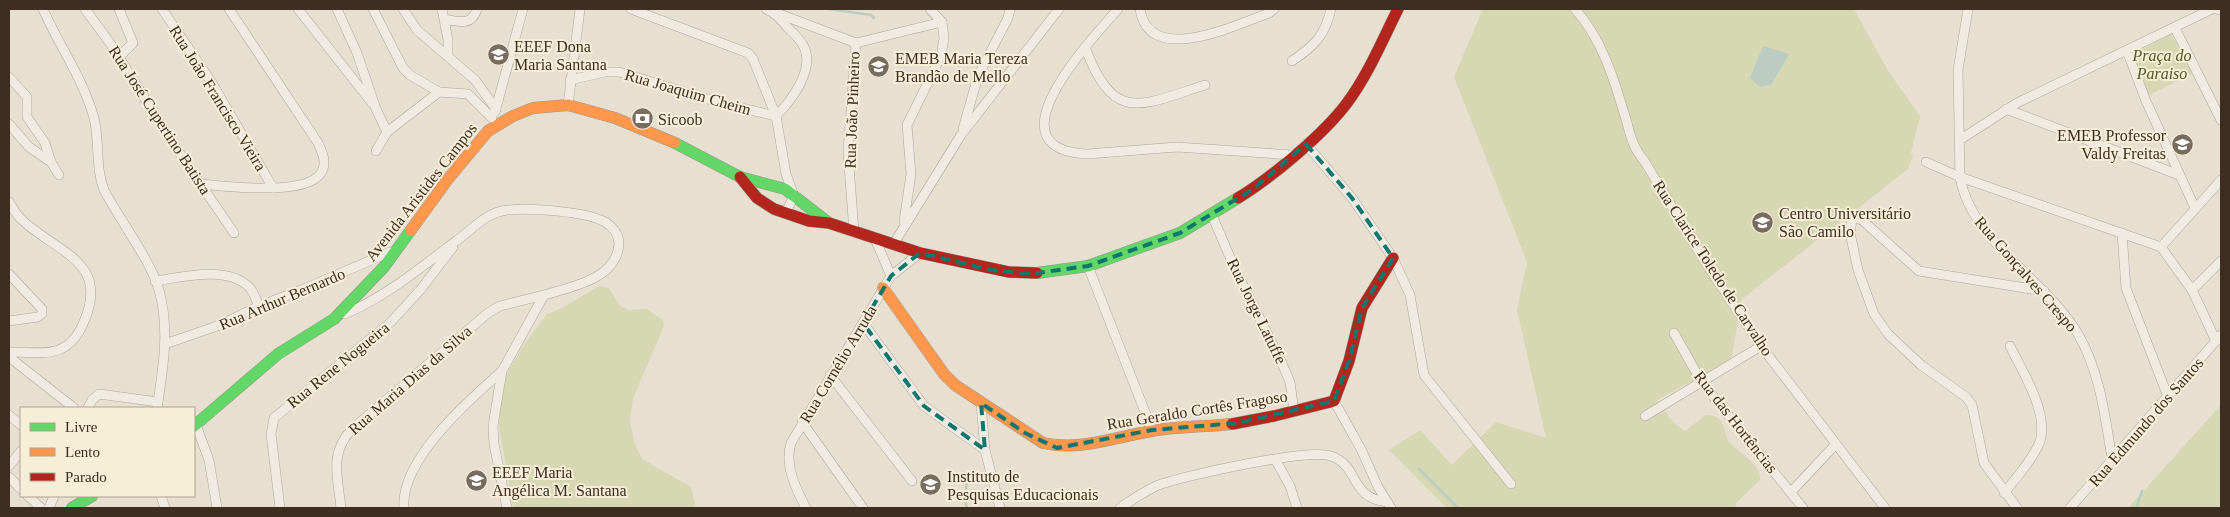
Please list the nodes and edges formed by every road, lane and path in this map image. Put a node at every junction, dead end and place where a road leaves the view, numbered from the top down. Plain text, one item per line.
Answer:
1 (43, 9) edge
2 (85, 9) edge
3 (119, 9) edge
4 (162, 9) edge
5 (229, 9) edge
6 (298, 9) edge
7 (337, 9) edge
8 (373, 9) edge
9 (403, 9) edge
10 (442, 9) edge
11 (477, 9) edge
12 (523, 9) edge
13 (580, 9) edge
14 (631, 9) edge
15 (930, 9) edge
16 (1010, 9) edge
17 (1059, 9) edge
18 (1118, 9) edge
19 (1140, 9) edge
20 (1274, 9) edge
21 (1331, 9) edge
22 (1386, 9) edge
23 (1398, 9) edge
24 (1575, 9) edge
25 (1968, 9) edge
26 (2212, 9) edge
27 (2216, 9) edge
28 (2221, 10) edge
29 (770, 11) edge
30 (445, 19) junction
31 (942, 22) junction
32 (2175, 28) junction
33 (856, 44) junction
34 (1085, 47) junction
35 (2126, 51) junction
36 (448, 56) junction
37 (119, 57) junction
38 (1292, 61) dead end
39 (9, 77) edge
40 (570, 80) junction
41 (1362, 80) junction
42 (1205, 85) dead end
43 (439, 92) junction
44 (568, 105) junction
45 (496, 108) junction
46 (376, 109) junction
47 (2006, 109) junction
48 (776, 116) junction
49 (492, 118) junction
50 (2221, 120) edge
51 (9, 124) edge
52 (488, 130) junction
53 (387, 132) junction
54 (961, 134) junction
55 (1961, 139) junction
56 (1306, 144) junction
57 (376, 151) dead end
58 (1293, 156) junction
59 (51, 162) junction
60 (1926, 162) dead end
61 (786, 174) junction
62 (59, 175) dead end
63 (2179, 175) junction
64 (740, 177) junction
65 (1960, 177) junction
66 (2221, 180) edge
67 (202, 184) junction
68 (774, 185) junction
69 (273, 188) junction
70 (794, 196) junction
71 (9, 202) edge
72 (768, 205) junction
73 (2195, 208) junction
74 (783, 212) junction
75 (1211, 213) junction
76 (829, 223) junction
77 (902, 227) junction
78 (854, 232) junction
79 (234, 233) dead end
80 (2122, 233) junction
81 (874, 239) junction
82 (457, 240) junction
83 (893, 245) junction
84 (2161, 247) junction
85 (398, 249) junction
86 (920, 252) junction
87 (1393, 258) junction
88 (2221, 261) edge
89 (1088, 266) junction
90 (9, 274) edge
91 (891, 276) junction
92 (155, 281) junction
93 (883, 288) junction
94 (2192, 290) junction
95 (2044, 291) junction
96 (544, 295) junction
97 (259, 306) junction
98 (334, 319) junction
99 (9, 321) edge
100 (863, 323) junction
101 (1674, 332) dead end
102 (2219, 338) edge
103 (165, 344) junction
104 (1761, 346) junction
105 (2010, 346) dead end
106 (9, 352) edge
107 (9, 357) edge
108 (502, 370) junction
109 (830, 375) junction
110 (1701, 381) junction
111 (2168, 397) junction
112 (1334, 401) junction
113 (981, 402) junction
114 (61, 405) edge
115 (158, 405) edge
116 (88, 407) edge
117 (1294, 412) junction
118 (9, 415) edge
119 (1645, 416) dead end
120 (802, 422) junction
121 (20, 424) edge
122 (195, 425) edge
123 (1152, 430) junction
124 (1836, 445) junction
125 (985, 450) junction
126 (20, 452) edge
127 (1275, 459) junction
128 (2112, 459) junction
129 (9, 466) edge
130 (9, 477) edge
131 (912, 481) dead end
132 (1511, 484) dead end
133 (20, 488) edge
134 (1791, 492) junction
135 (2004, 492) junction
136 (29, 497) edge
137 (90, 497) edge
138 (507, 505) edge
139 (1389, 505) edge
140 (41, 508) edge
141 (72, 508) edge
142 (217, 508) edge
143 (280, 508) edge
144 (342, 508) edge
145 (404, 508) edge
146 (496, 508) edge
147 (806, 508) edge
148 (863, 508) edge
149 (1000, 508) edge
150 (1120, 508) edge
151 (1297, 508) edge
152 (1803, 508) edge
153 (1886, 508) edge
154 (2017, 508) edge
155 (2070, 508) edge

1 - 92 street
2 - 37 street, Rua José Cupertino Batista
3 - 37 street
4 - 69 street, Rua João Francisco Vieira
5 - 69 street
6 - 46 street
7 - 46 street
8 - 43 street
9 - 36 street
10 - 30 street
11 - 30 street
12 - 45 street
13 - 40 street
14 - 48 street
15 - 31 street
16 - 54 street
17 - 54 street
18 - 34 street
19 - 20 street
21 - 38 street
22 - 41 main road, Avenida Aristides Campos
23 - 41 main road, Avenida Aristides Campos
24 - 104 street, Rua Clarice Toledo de Carvalho
25 - 55 street, Rua Gonçalves Crespo
26 - 32 street
27 - 28 street
29 - 33 street, Rua João Pinheiro
29 - 48 street
30 - 36 street
31 - 33 street
31 - 77 street
32 - 35 street
32 - 50 street
33 - 78 street, Rua João Pinheiro
34 - 42 street
34 - 58 street
35 - 47 street
35 - 63 street
36 - 45 street
37 - 67 street, Rua José Cupertino Batista
39 - 59 street
40 - 44 street
40 - 48 street, Rua Joaquim Cheim
41 - 56 main road, Avenida Aristides Campos
43 - 49 street
43 - 53 street
44 - 52 main road, Avenida Aristides Campos
44 - 64 main road, Avenida Aristides Campos
45 - 49 street
46 - 53 street
47 - 55 street
47 - 63 street
48 - 61 street
49 - 52 street
51 - 59 street
52 - 85 main road, Avenida Aristides Campos
53 - 57 street
54 - 77 street
55 - 65 street, Rua Gonçalves Crespo
56 - 58 main road, Avenida Aristides Campos
56 - 87 street
58 - 75 main road, Avenida Aristides Campos
59 - 62 street
60 - 65 street
61 - 68 street
61 - 70 street
63 - 73 street
64 - 68 main road, Avenida Aristides Campos
64 - 72 main road, Avenida Aristides Campos
65 - 80 street
65 - 95 street, Rua Gonçalves Crespo
66 - 73 street
67 - 69 street
67 - 79 street, Rua José Cupertino Batista
68 - 70 main road, Avenida Aristides Campos
68 - 72 street
70 - 74 street
70 - 76 main road, Avenida Aristides Campos
71 - 106 street
72 - 74 main road, Avenida Aristides Campos
73 - 84 street
74 - 76 main road, Avenida Aristides Campos
75 - 89 main road, Avenida Aristides Campos
75 - 117 street, Rua Jorge Latuffe
76 - 78 main road, Avenida Aristides Campos
77 - 83 street
78 - 81 main road, Avenida Aristides Campos
80 - 84 street
80 - 111 street
81 - 83 main road, Avenida Aristides Campos
81 - 91 street
82 - 96 street, Rua Maria Dias da Silva
82 - 98 street
82 - 143 street, Rua Rene Nogueira
83 - 86 main road, Avenida Aristides Campos
84 - 94 street
85 - 97 street, Rua Arthur Bernardo
85 - 98 main road, Avenida Aristides Campos
86 - 89 main road, Avenida Aristides Campos
86 - 91 street, Rua Cornélio Arruda
87 - 112 main road
87 - 132 street
88 - 94 street
89 - 123 street
90 - 99 street
91 - 93 street, Rua Cornélio Arruda
92 - 97 street
92 - 103 street
93 - 100 street, Rua Cornélio Arruda
93 - 113 main road, Rua Geraldo Cortês Fragoso
94 - 102 street
95 - 128 street, Rua Gonçalves Crespo
95 - 135 street
96 - 108 street
96 - 144 street, Rua Maria Dias da Silva
97 - 103 street, Rua Arthur Bernardo
98 - 122 main road, Avenida Aristides Campos
100 - 109 street, Rua Cornélio Arruda
100 - 125 street
101 - 110 street, Rua das Hortências
102 - 111 street, Rua Edmundo dos Santos
103 - 115 street
104 - 110 street
104 - 124 street, Rua Clarice Toledo de Carvalho
105 - 135 street
107 - 114 street
108 - 138 street
108 - 145 street
109 - 120 street, Rua Cornélio Arruda
109 - 131 street
110 - 119 street
110 - 134 street, Rua das Hortências
111 - 128 street, Rua Edmundo dos Santos
112 - 117 main road, Rua Geraldo Cortês Fragoso
112 - 139 street
113 - 123 main road, Rua Geraldo Cortês Fragoso
113 - 125 street
115 - 116 street
117 - 123 main road, Rua Geraldo Cortês Fragoso
118 - 121 street
120 - 147 street, Rua Cornélio Arruda
120 - 148 street
122 - 142 street
124 - 134 street
124 - 153 street, Rua Clarice Toledo de Carvalho
125 - 149 street
126 - 129 street
127 - 139 street
127 - 150 street
127 - 151 street
128 - 155 street, Rua Edmundo dos Santos
130 - 133 street
134 - 152 street, Rua das Hortências
135 - 154 street
136 - 140 street
137 - 141 main road
138 - 146 street

